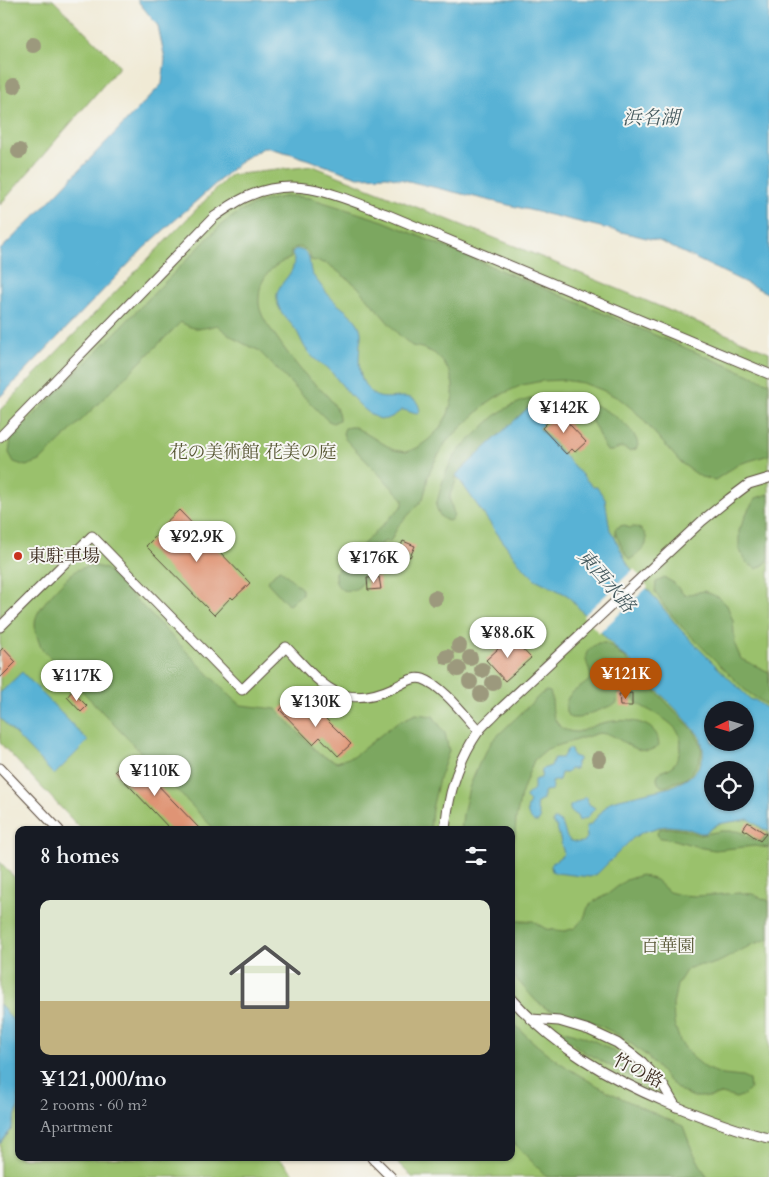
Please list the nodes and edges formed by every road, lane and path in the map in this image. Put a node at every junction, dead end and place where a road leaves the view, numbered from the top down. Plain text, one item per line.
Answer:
1 (769, 374) edge
2 (0, 437) edge
3 (769, 478) edge
4 (0, 627) edge
5 (479, 731) junction
6 (0, 768) edge
7 (55, 826) edge
8 (445, 826) edge
9 (515, 1002) edge
10 (531, 1019) junction
11 (676, 1107) junction
12 (769, 1138) edge
13 (375, 1161) edge
14 (391, 1177) edge

1 - 2 lane
3 - 5 lane
4 - 5 lane
5 - 8 lane
6 - 7 lane
9 - 10 lane, 竹の路
10 - 11 lane, 竹の路
10 - 11 lane
11 - 12 lane, 竹の路
13 - 14 lane

